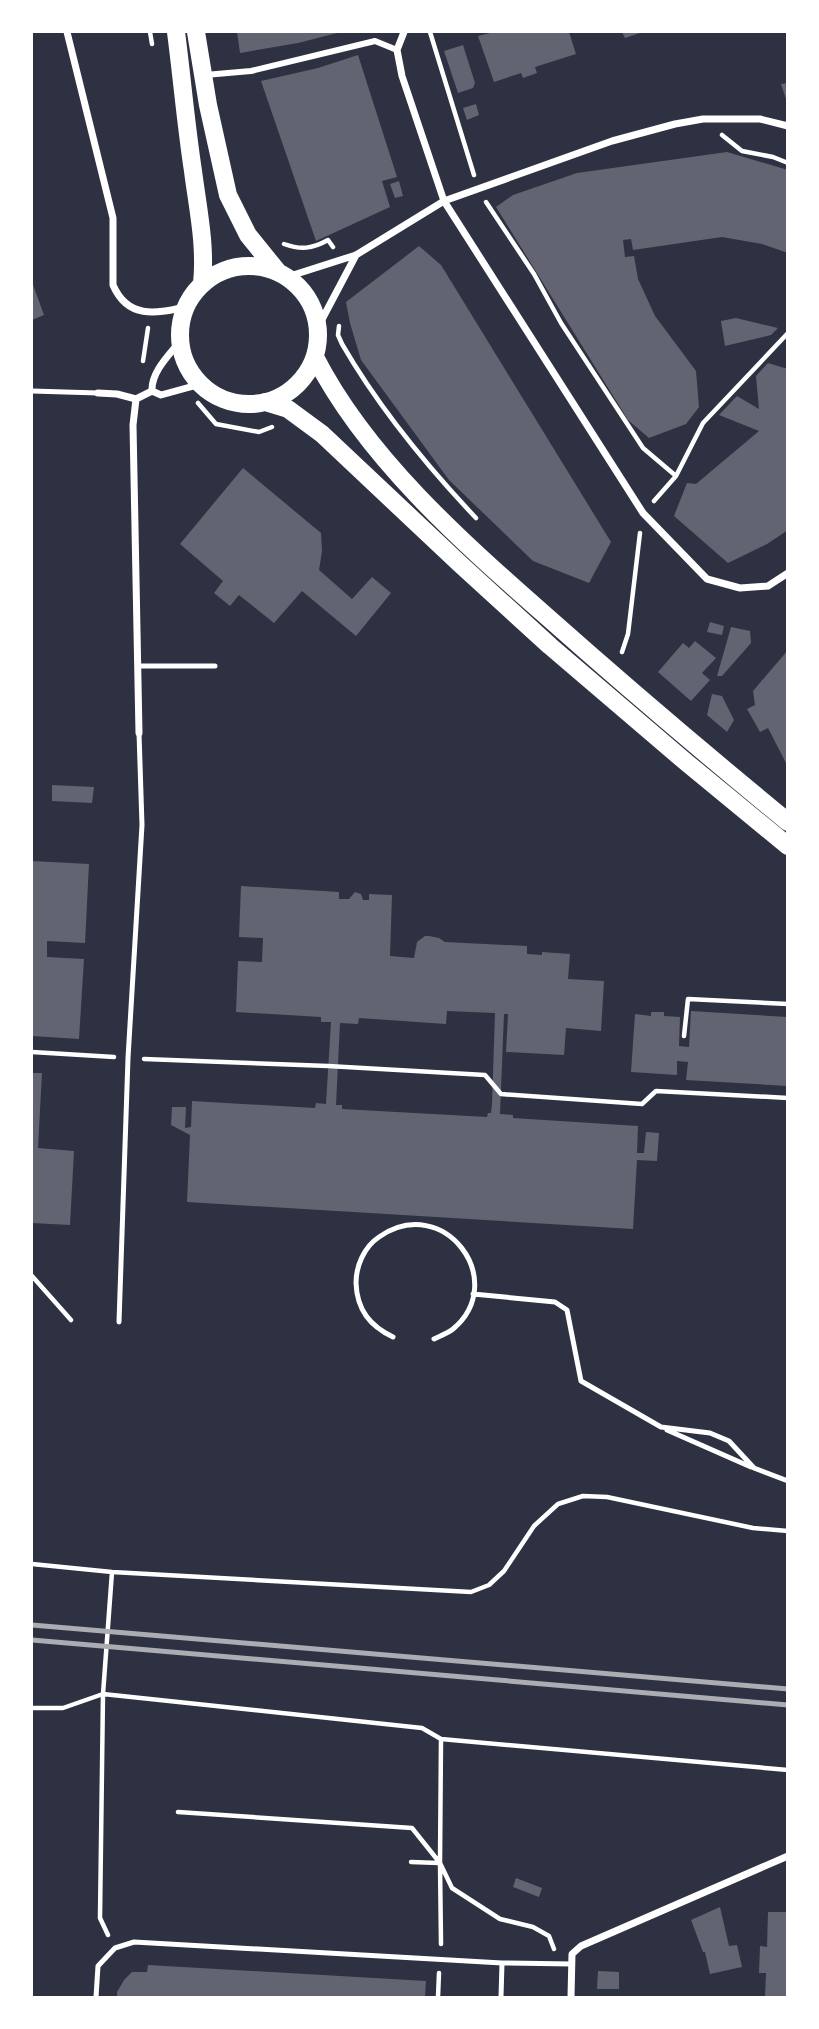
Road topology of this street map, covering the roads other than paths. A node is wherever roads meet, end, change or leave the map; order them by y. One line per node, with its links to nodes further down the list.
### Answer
1 (67, 32): 14 (street)
2 (168, 32): 7 (street)
3 (176, 32): 7 (main road)
4 (196, 32): 8 (main road)
5 (404, 32): 6 (street)
6 (397, 50): 8 (street); 10 (street)
7 (180, 61): 13 (main road)
8 (203, 75): 12 (main road)
9 (788, 126): 10 (street)
10 (444, 201): 11 (street); 24 (street)
11 (356, 255): 12 (street); 15 (street)
12 (283, 275): 13 (main road); 15 (main road)
13 (202, 284): 14 (main road)
14 (186, 307): 16 (main road)
15 (318, 327): 17 (main road)
16 (181, 340): 18 (main road); 20 (street)
17 (315, 357): 23 (main road); 28 (main road)
18 (201, 384): 20 (street); 23 (main road)
19 (32, 391): 21 (lane)
20 (152, 391): 22 (street)
21 (98, 393): 22 (street)
22 (136, 399): 25 (street)
23 (265, 402): 29 (main road)
24 (788, 573)
25 (138, 666): 26 (lane); 27 (street)
26 (215, 666)
27 (139, 733): 31 (lane)
28 (788, 822)
29 (788, 846)
30 (473, 1294): 32 (lane); 33 (lane); 34 (lane)
31 (119, 1322)
32 (393, 1337)
33 (434, 1339)
34 (661, 1427): 35 (lane); 35 (lane)
35 (754, 1468): 36 (lane)
36 (788, 1481)
37 (788, 1856): 39 (street)
38 (502, 1963): 39 (lane); 40 (lane); 41 (lane)
39 (572, 1964): 42 (street)
40 (96, 1997)
41 (501, 1997)
42 (571, 1997)

